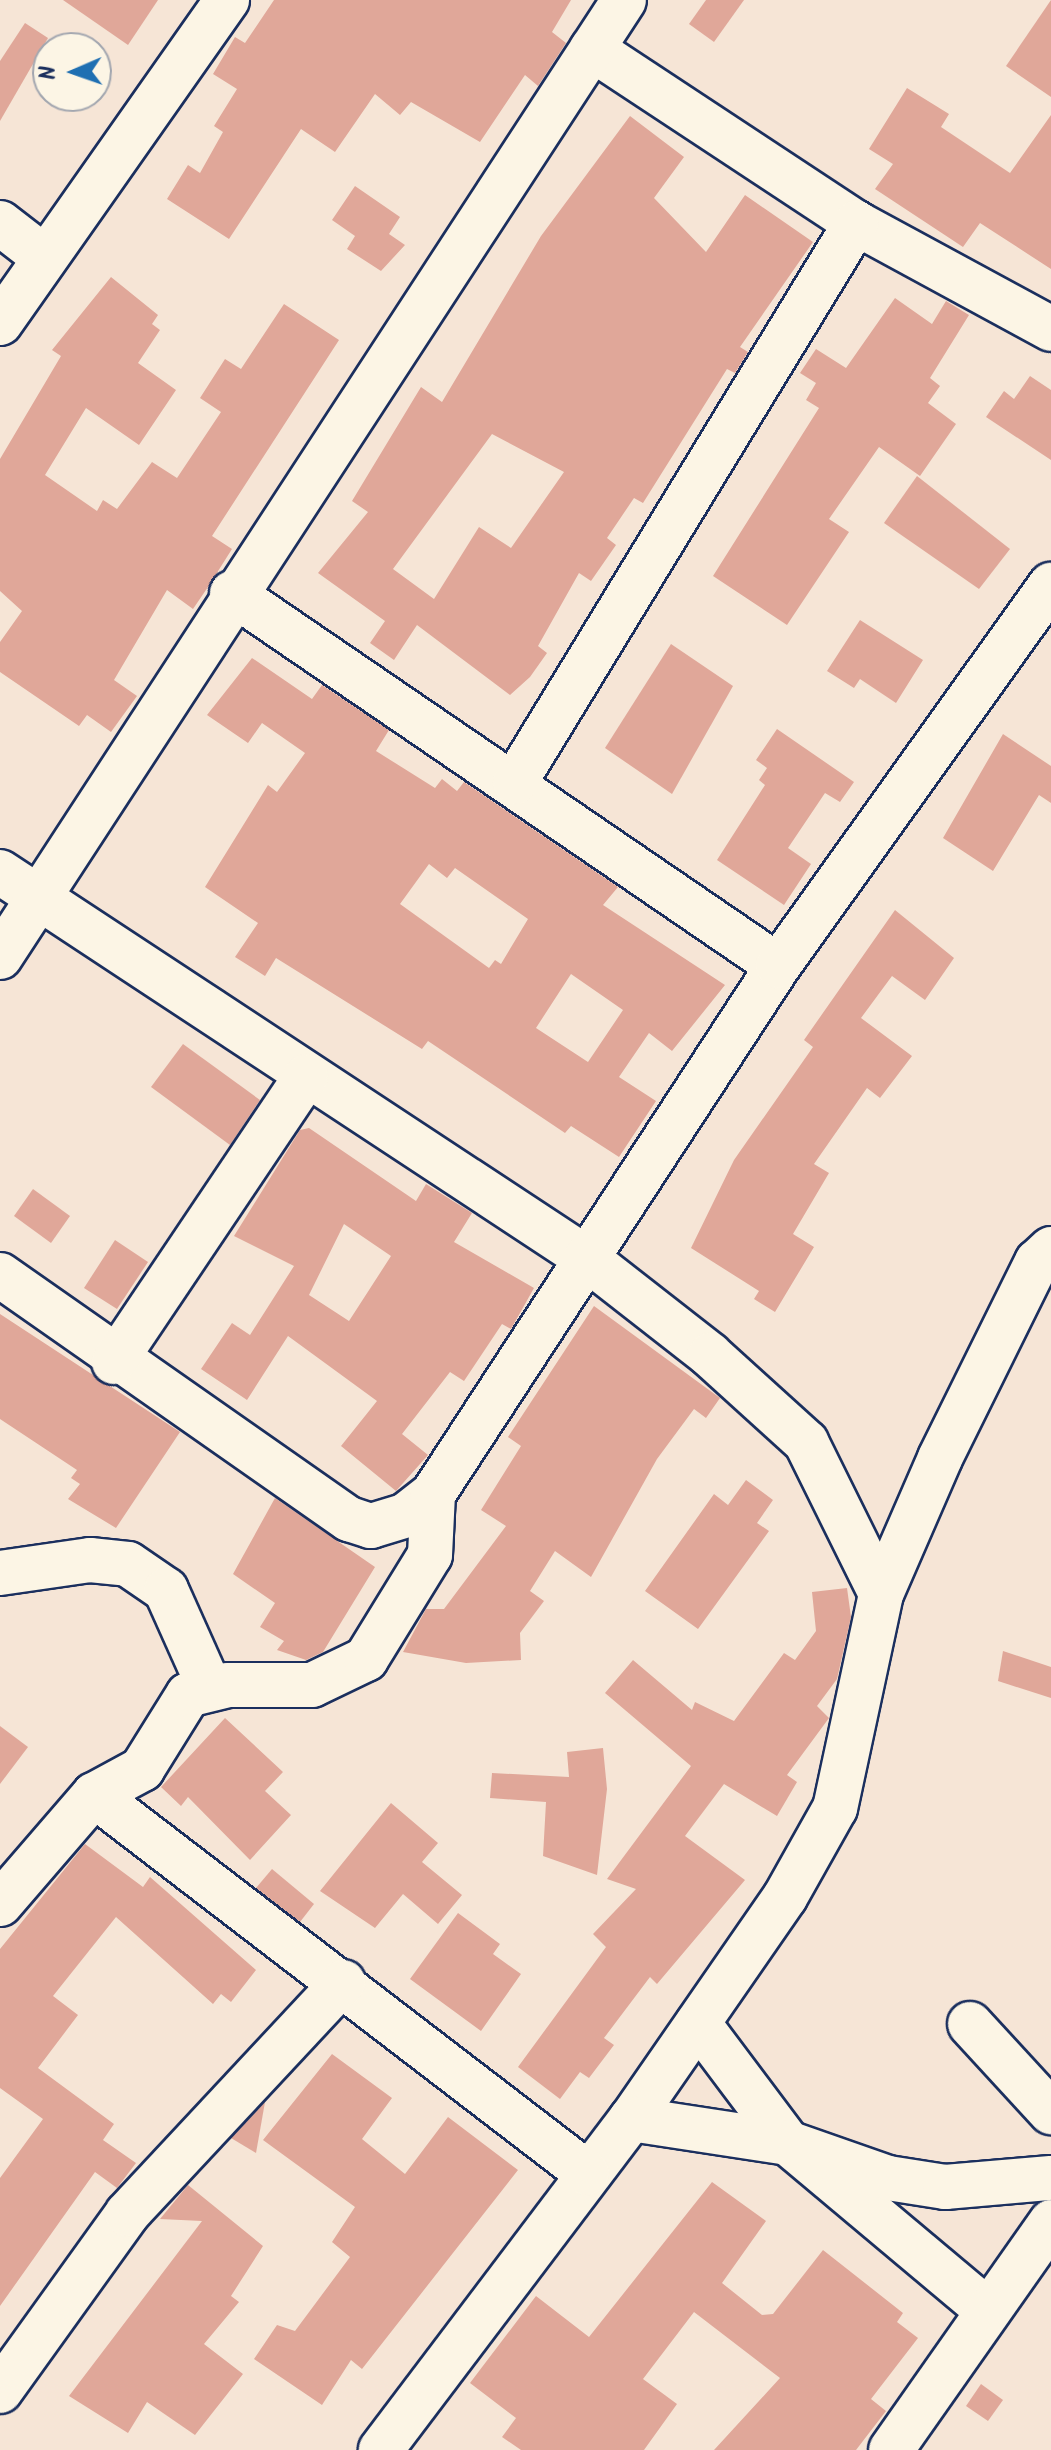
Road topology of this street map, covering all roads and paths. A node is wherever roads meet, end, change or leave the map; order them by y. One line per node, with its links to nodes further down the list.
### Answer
1 (227, 0): 6 (street)
2 (624, 0): 3 (street)
3 (592, 49): 5 (street); 10 (street)
4 (0, 223): 6 (street)
5 (856, 223): 8 (street); 11 (street)
6 (44, 257): 7 (street)
7 (0, 323)
8 (1051, 329)
9 (1051, 585): 15 (street)
10 (232, 593): 11 (street); 13 (street)
11 (515, 782): 15 (street)
12 (0, 872): 13 (street)
13 (39, 902): 14 (street); 16 (street)
14 (0, 957)
15 (778, 966): 18 (street)
16 (306, 1076): 18 (street); 20 (street)
17 (1051, 1249): 23 (street)
18 (586, 1258): 21 (street); 23 (street)
19 (0, 1275): 20 (street)
20 (114, 1362): 21 (street)
21 (433, 1494): 24 (street)
22 (0, 1573): 24 (street)
23 (881, 1594): 28 (street)
24 (209, 1686): 25 (street)
25 (94, 1795): 26 (street); 27 (street)
26 (0, 1904)
27 (343, 1982): 33 (street); 37 (street)
28 (698, 2023): 31 (street); 32 (street)
29 (970, 2024): 30 (street)
30 (1051, 2112)
31 (631, 2119): 32 (street); 33 (street)
32 (788, 2143): 34 (street); 36 (street)
33 (587, 2173): 38 (street)
34 (1051, 2178)
35 (1051, 2222): 36 (street)
36 (988, 2311): 39 (street)
37 (0, 2391)
38 (381, 2450)
39 (891, 2450)

